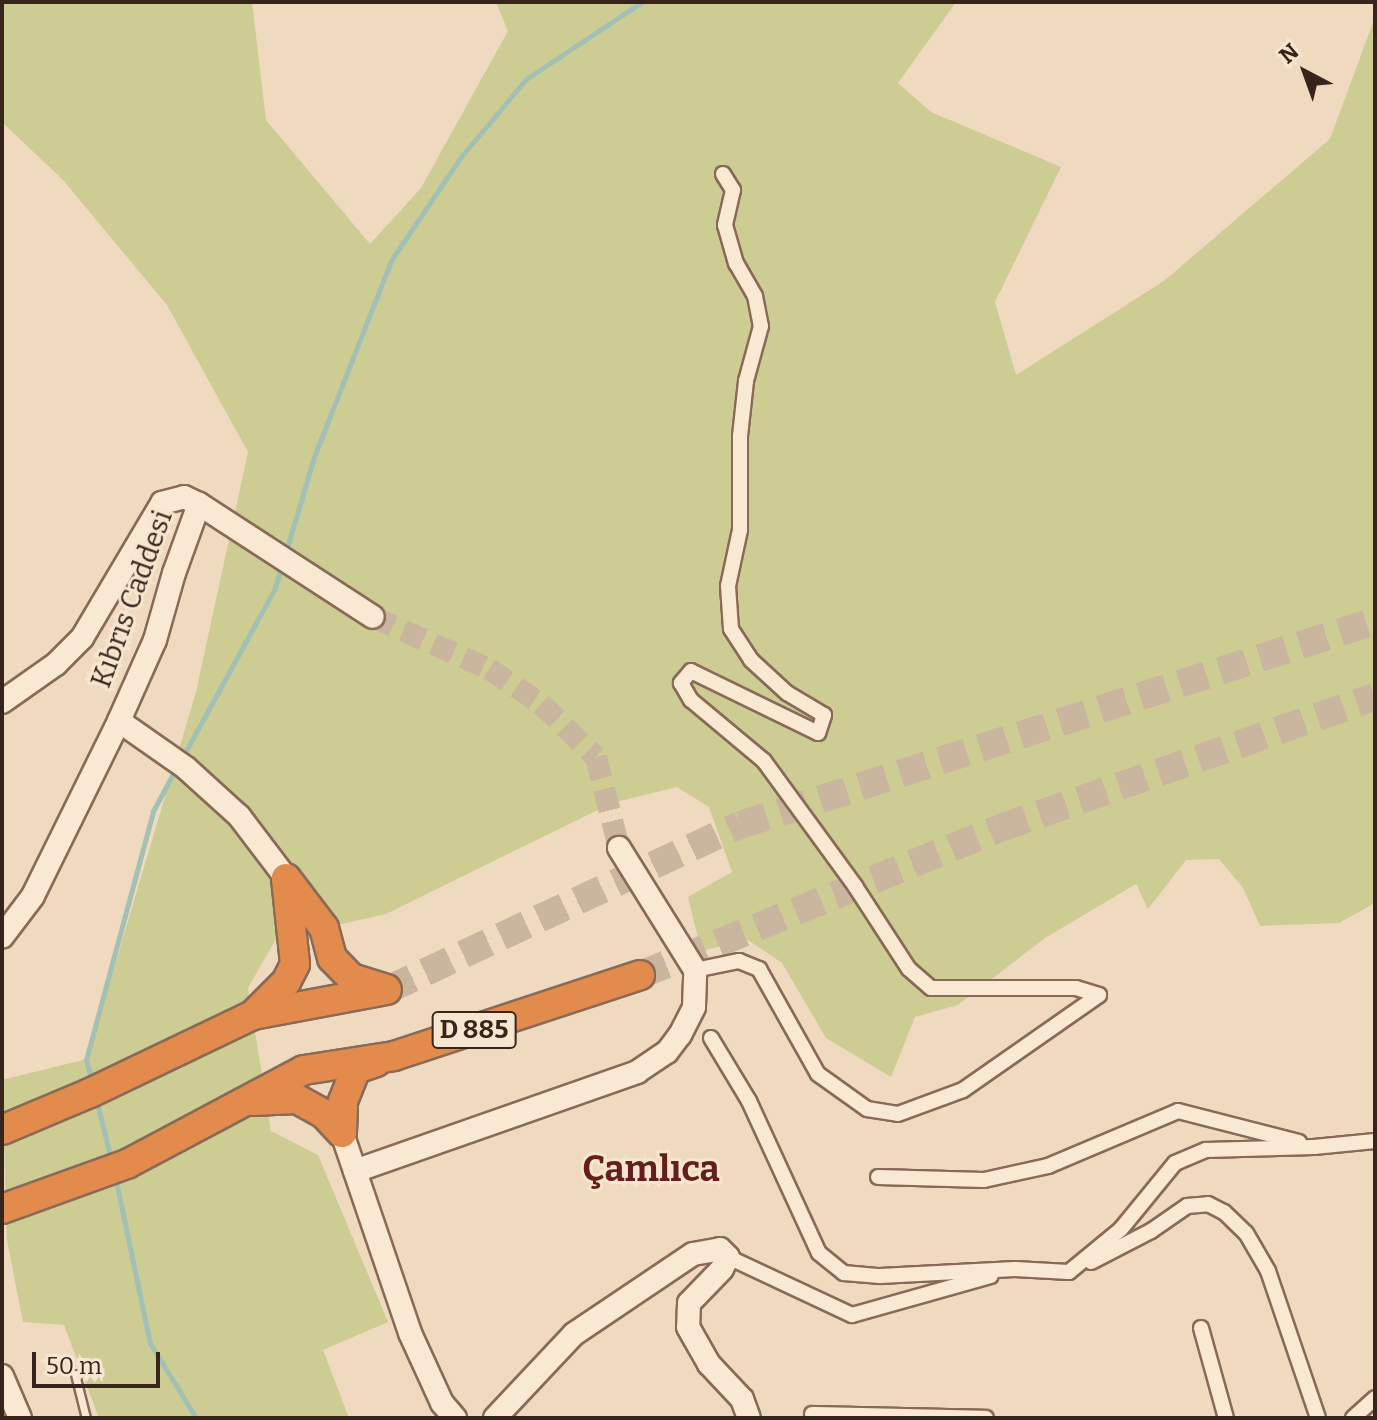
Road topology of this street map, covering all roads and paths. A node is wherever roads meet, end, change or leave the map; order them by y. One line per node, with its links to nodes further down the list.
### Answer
1 (723, 174): 9 (street)
2 (206, 507): 3 (street); 4 (street, Kıbrıs Caddesi); 5 (street, Kıbrıs Caddesi)
3 (373, 617)
4 (2, 702)
5 (119, 721): 7 (street); 8 (street, Kıbrıs Caddesi)
6 (619, 848): 9 (street)
7 (286, 878): 11 (highway); 11 (highway)
8 (2, 937)
9 (695, 970): 19 (street)
10 (640, 975): 13 (highway, D 885)
11 (253, 1015): 15 (highway)
12 (711, 1038): 23 (street)
13 (394, 1056): 14 (highway, D 885); 16 (highway)
14 (244, 1101): 16 (highway); 21 (highway, D 885)
15 (2, 1130)
16 (342, 1133): 19 (street)
17 (1375, 1141): 18 (street)
18 (1314, 1147): 20 (street); 24 (street)
19 (355, 1171): 32 (street)
20 (878, 1177)
21 (2, 1209)
22 (728, 1257): 23 (street); 33 (street); 34 (street)
23 (1015, 1269): 24 (street)
24 (1069, 1272): 37 (street)
25 (1201, 1328): 36 (street)
26 (75, 1374): 31 (lane)
27 (3, 1386): 30 (street)
28 (1375, 1398): 38 (street)
29 (812, 1414): 35 (street)
30 (20, 1418)
31 (86, 1418)
32 (455, 1418)
33 (495, 1418)
34 (749, 1418)
35 (986, 1418)
36 (1226, 1418)
37 (1318, 1418)
38 (1353, 1418)

